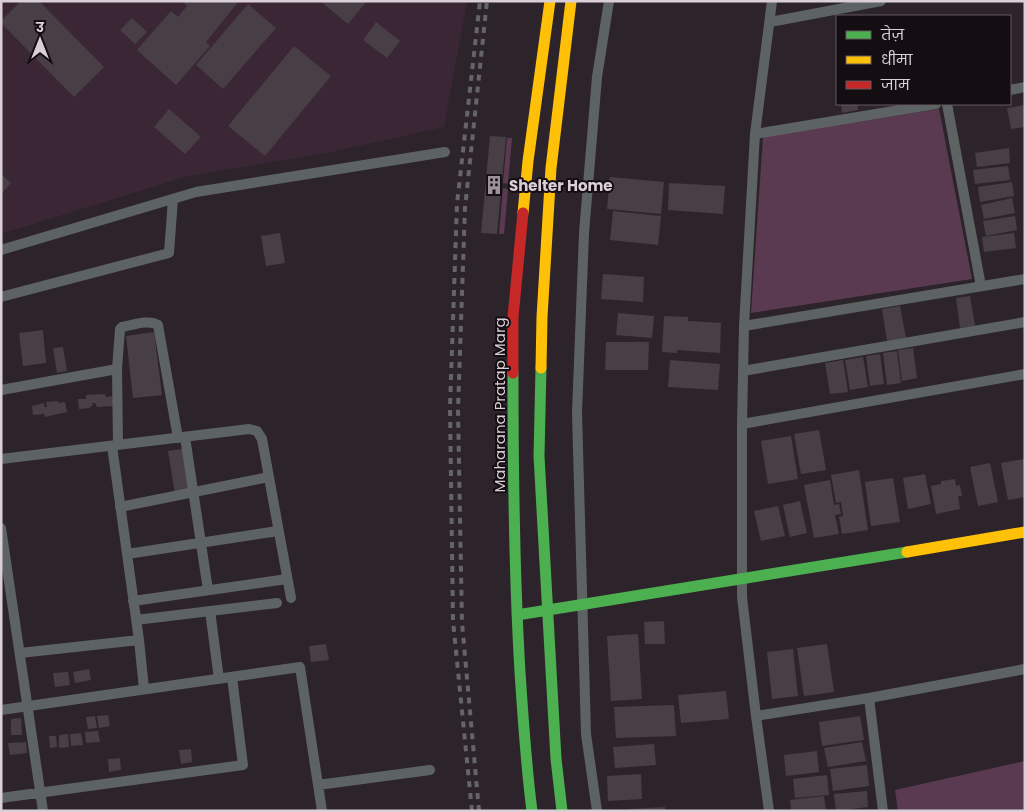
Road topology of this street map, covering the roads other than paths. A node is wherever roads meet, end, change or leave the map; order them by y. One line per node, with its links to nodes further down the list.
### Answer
1 (550, 1): 45 (main road, Maharana Pratap Marg)
2 (571, 1): 44 (main road)
3 (609, 1): 42 (street)
4 (772, 1): 6 (street)
5 (881, 1): 6 (street)
6 (770, 22): 11 (street)
7 (1025, 87): 8 (street)
8 (1011, 90)
9 (930, 105): 11 (street)
10 (947, 105): 16 (street)
11 (755, 134): 19 (street)
12 (445, 152): 13 (street)
13 (172, 199): 14 (street); 17 (street)
14 (1, 250)
15 (1025, 279): 16 (street)
16 (981, 286): 19 (street)
17 (1, 297)
18 (1025, 322): 21 (street)
19 (744, 326): 21 (street)
20 (117, 369): 23 (street); 25 (street); 26 (street)
21 (743, 371): 24 (street)
22 (1025, 374): 24 (street)
23 (1, 390)
24 (742, 424): 37 (street)
25 (181, 438): 26 (street); 28 (street); 29 (street)
26 (115, 446): 27 (street); 30 (street)
27 (1, 459)
28 (269, 478): 29 (street); 32 (street)
29 (193, 492): 30 (street); 34 (street)
30 (120, 507): 35 (street)
31 (1, 528): 48 (street)
32 (278, 531): 34 (street); 36 (street)
33 (1025, 532): 37 (main road)
34 (201, 543): 35 (street); 38 (street)
35 (127, 554): 40 (street)
36 (287, 579): 38 (street); 39 (street)
37 (742, 580): 42 (main road); 56 (street)
38 (208, 590): 40 (street)
39 (291, 598)
40 (133, 600): 46 (street)
41 (277, 603): 43 (street)
42 (583, 605): 44 (main road); 65 (street)
43 (210, 611): 46 (street); 51 (street)
44 (547, 612): 45 (main road); 64 (main road)
45 (517, 615): 63 (main road, Maharana Pratap Marg)
46 (136, 620): 47 (street)
47 (139, 640): 48 (street); 52 (street)
48 (20, 653): 54 (street)
49 (1025, 669): 53 (street)
50 (232, 677): 51 (street); 58 (street); 59 (street)
51 (219, 679): 52 (street)
52 (144, 689): 54 (street)
53 (869, 698): 56 (street); 67 (street)
54 (27, 706): 55 (street); 59 (street)
55 (1, 710)
56 (756, 716): 66 (street)
57 (430, 770): 58 (street)
58 (318, 785): 62 (street)
59 (40, 792): 60 (street); 61 (street)
60 (1, 798)
61 (43, 811)
62 (322, 811)
63 (532, 811)
64 (562, 811)
65 (597, 811)
66 (769, 811)
67 (883, 811)

